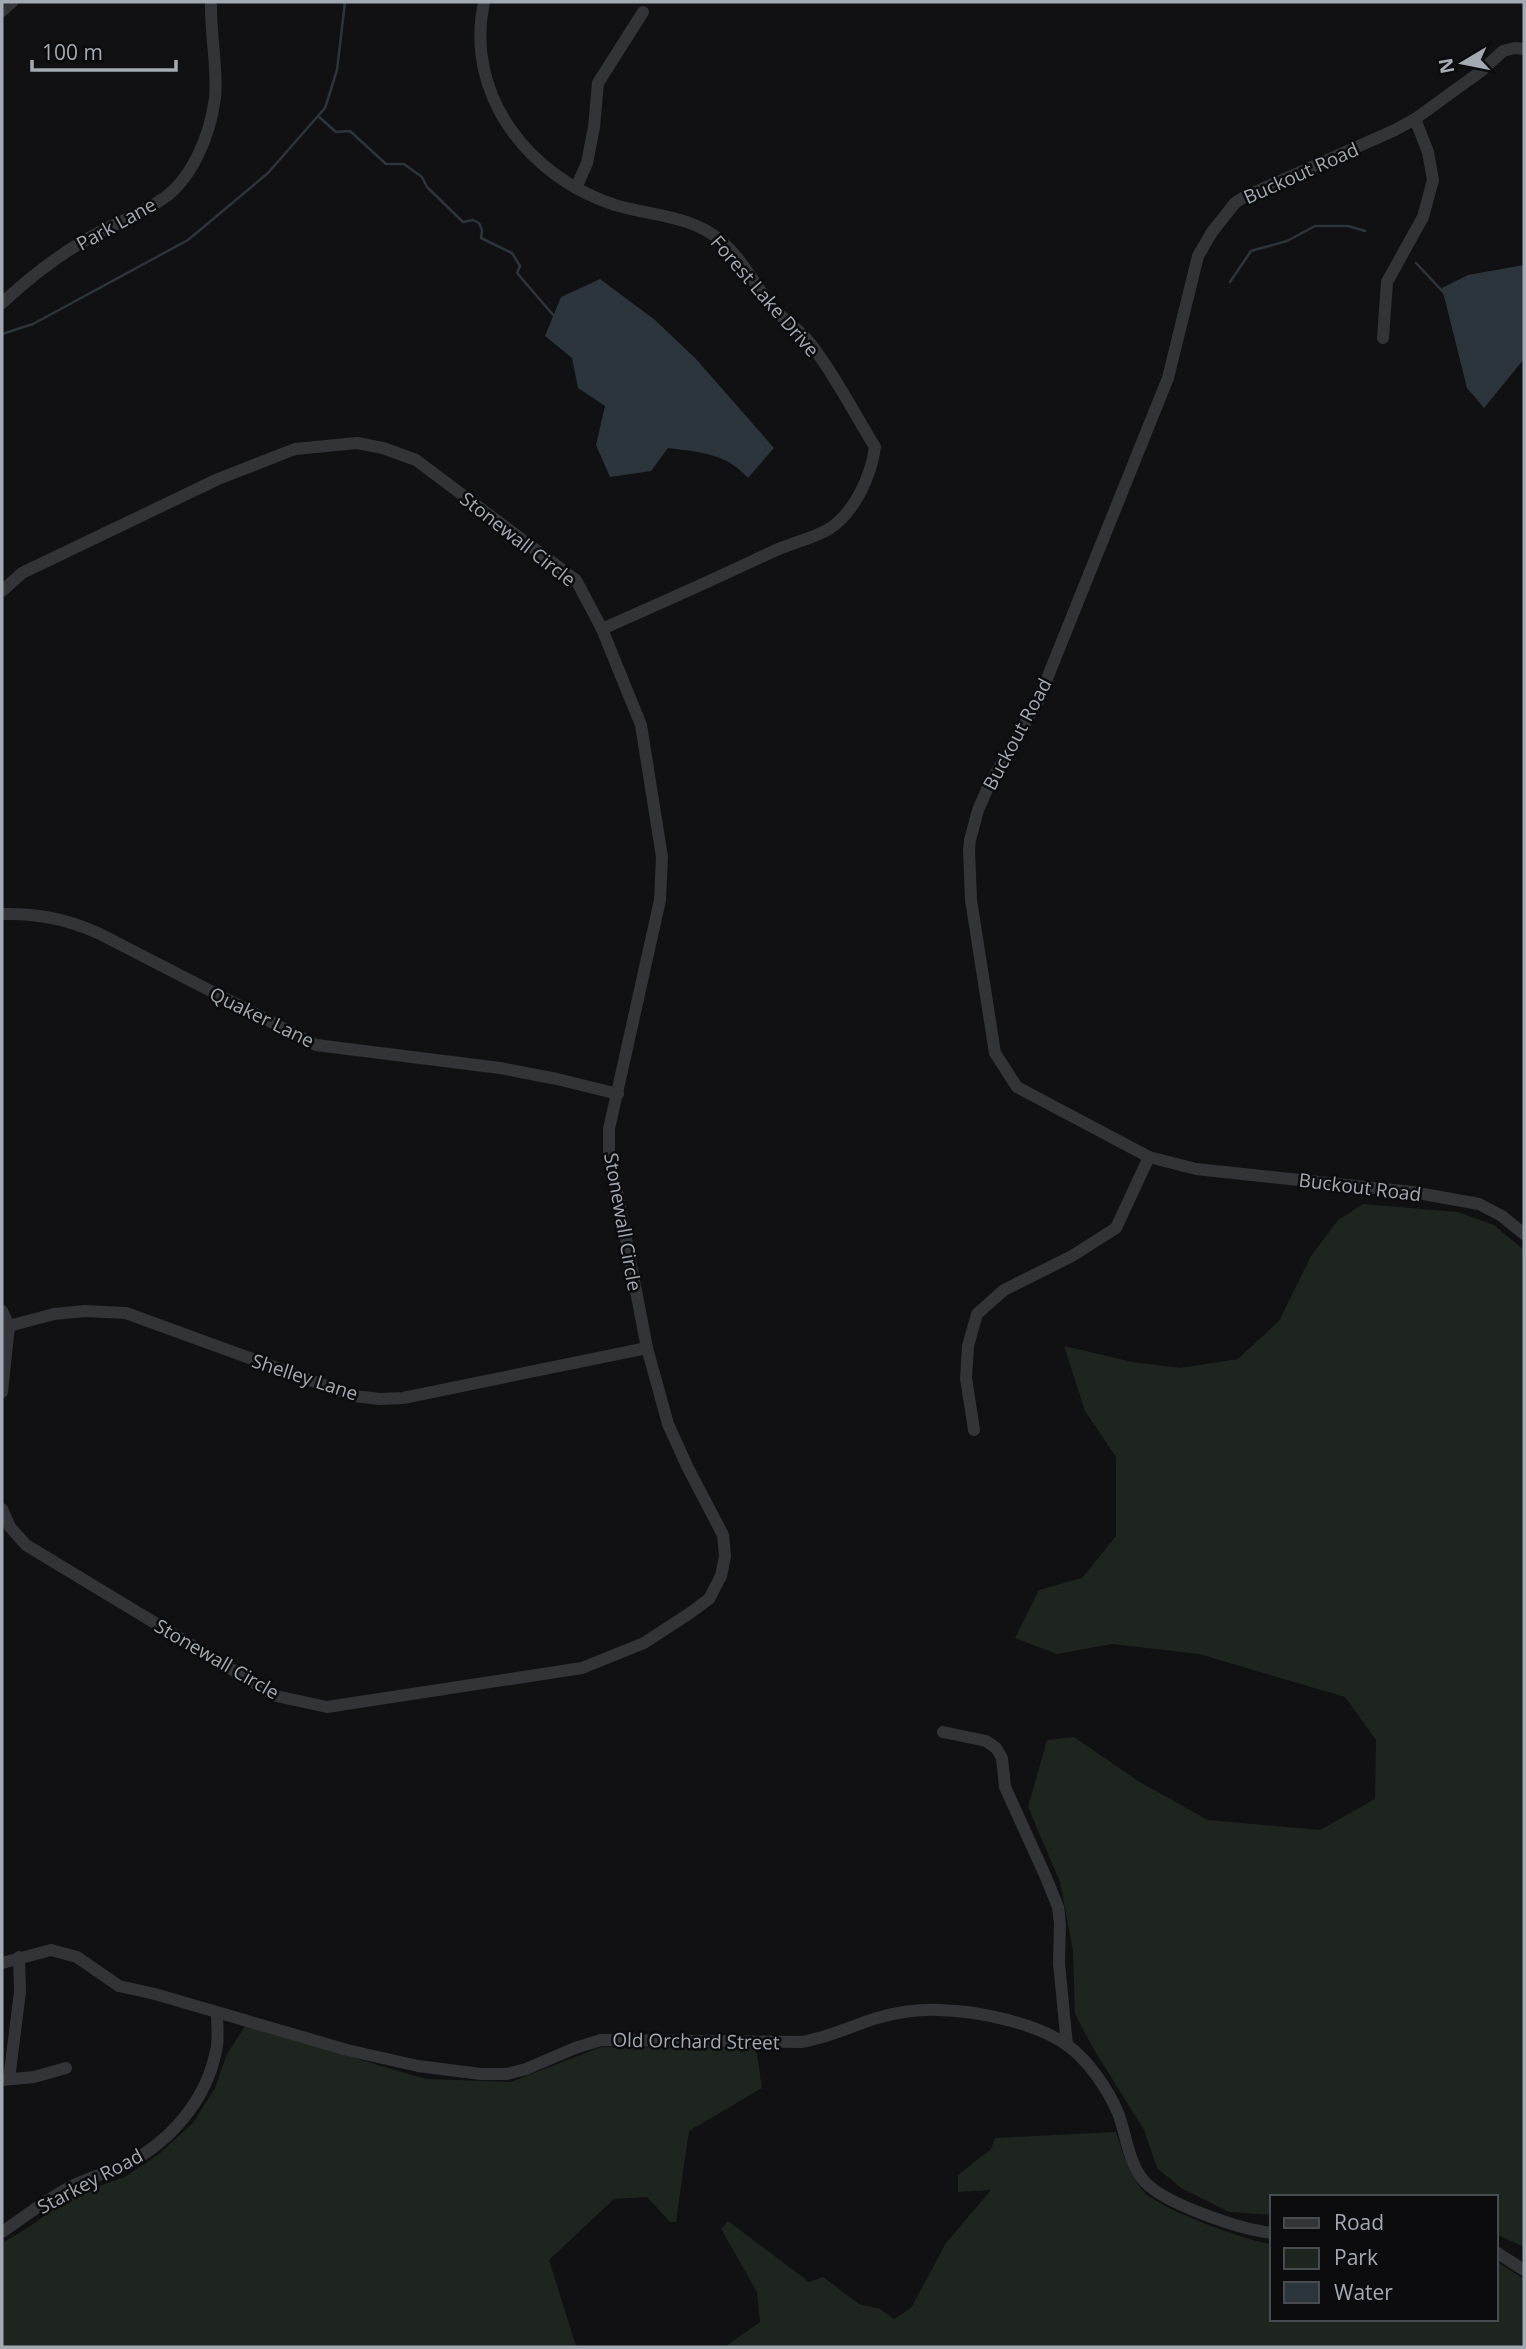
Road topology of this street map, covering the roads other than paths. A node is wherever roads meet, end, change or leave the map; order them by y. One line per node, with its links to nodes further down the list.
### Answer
1 (12, 2): 4 (street)
2 (211, 2): 9 (street, Park Lane)
3 (484, 2): 8 (street, Forest Lake Drive)
4 (2, 11)
5 (643, 12): 8 (street)
6 (1524, 49): 7 (street, Buckout Road)
7 (1415, 119): 10 (street); 15 (street, Buckout Road)
8 (576, 188): 12 (street, Forest Lake Drive)
9 (2, 303)
10 (1383, 338)
11 (2, 592): 12 (street, Stonewall Circle)
12 (602, 629): 14 (street, Stonewall Circle)
13 (2, 915): 14 (street, Quaker Lane)
14 (618, 1094): 19 (street, Stonewall Circle)
15 (1149, 1157): 16 (street, Buckout Road); 21 (street)
16 (1524, 1234)
17 (2, 1311): 18 (street)
18 (9, 1326): 19 (street, Shelley Lane); 20 (street)
19 (647, 1348): 22 (street, Stonewall Circle)
20 (2, 1392)
21 (974, 1430)
22 (2, 1509)
23 (943, 1732): 27 (street)
24 (19, 1957): 25 (street, Old Orchard Street); 26 (street, Old Orchard Street); 29 (street)
25 (2, 1963)
26 (217, 2013): 27 (street, Old Orchard Street); 30 (street, Starkey Road)
27 (1067, 2045): 31 (street, Old Orchard Street)
28 (66, 2068): 29 (street)
29 (6, 2079)
30 (2, 2232)
31 (1270, 2233)
32 (1498, 2253): 33 (street)
33 (1524, 2270)

